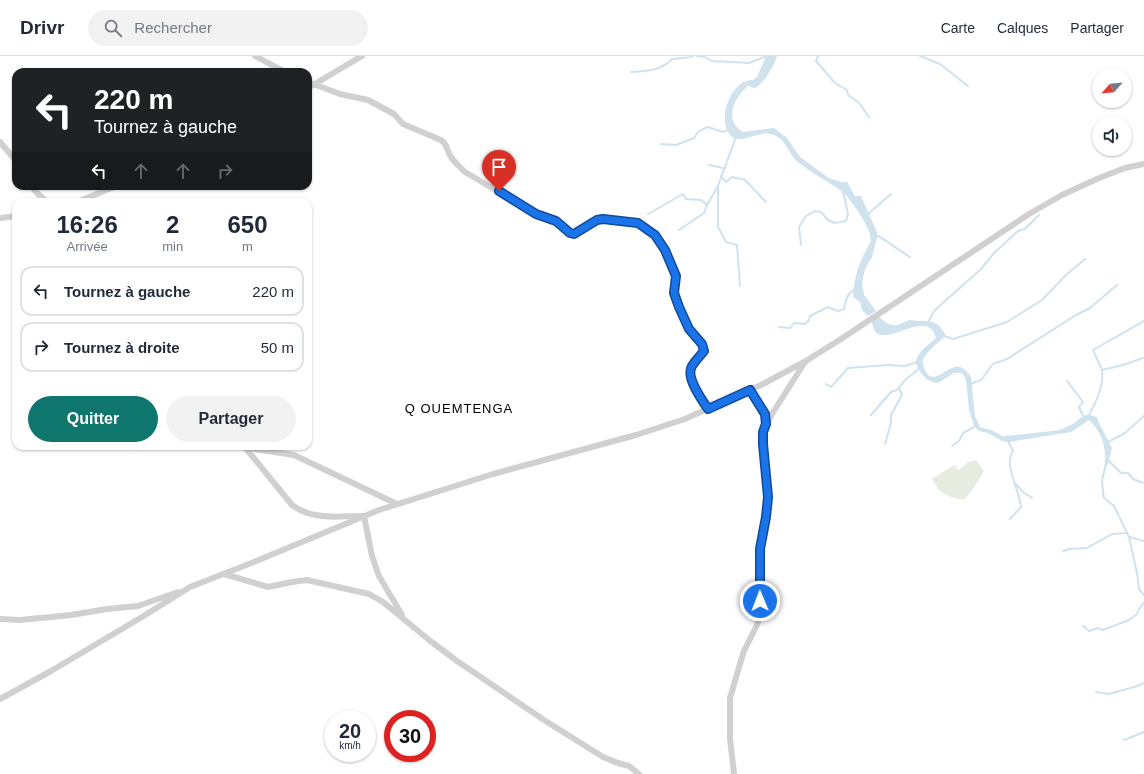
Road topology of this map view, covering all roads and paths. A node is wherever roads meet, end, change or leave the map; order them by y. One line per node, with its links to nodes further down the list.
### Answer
1 (255, 56): 3 (street)
2 (362, 56): 5 (street)
3 (278, 68)
4 (312, 84): 5 (street)
5 (315, 85): 6 (street); 18 (street)
6 (312, 86)
7 (0, 142): 8 (street)
8 (12, 156)
9 (1144, 164): 16 (street)
10 (34, 190): 12 (street)
11 (106, 190): 13 (street)
12 (43, 198)
13 (87, 198)
14 (12, 216): 15 (street)
15 (0, 218)
16 (806, 361): 17 (street); 19 (street)
17 (750, 390): 18 (street); 19 (street)
18 (708, 409): 22 (street)
19 (766, 424): 30 (street)
20 (247, 450): 23 (street)
21 (261, 450): 22 (street)
22 (397, 504): 23 (street)
23 (364, 516): 24 (street); 27 (street)
24 (224, 574): 25 (street); 27 (street)
25 (190, 587): 26 (street); 28 (street)
26 (0, 619)
27 (405, 620): 29 (street)
28 (0, 699)
29 (638, 774)
30 (734, 774)

